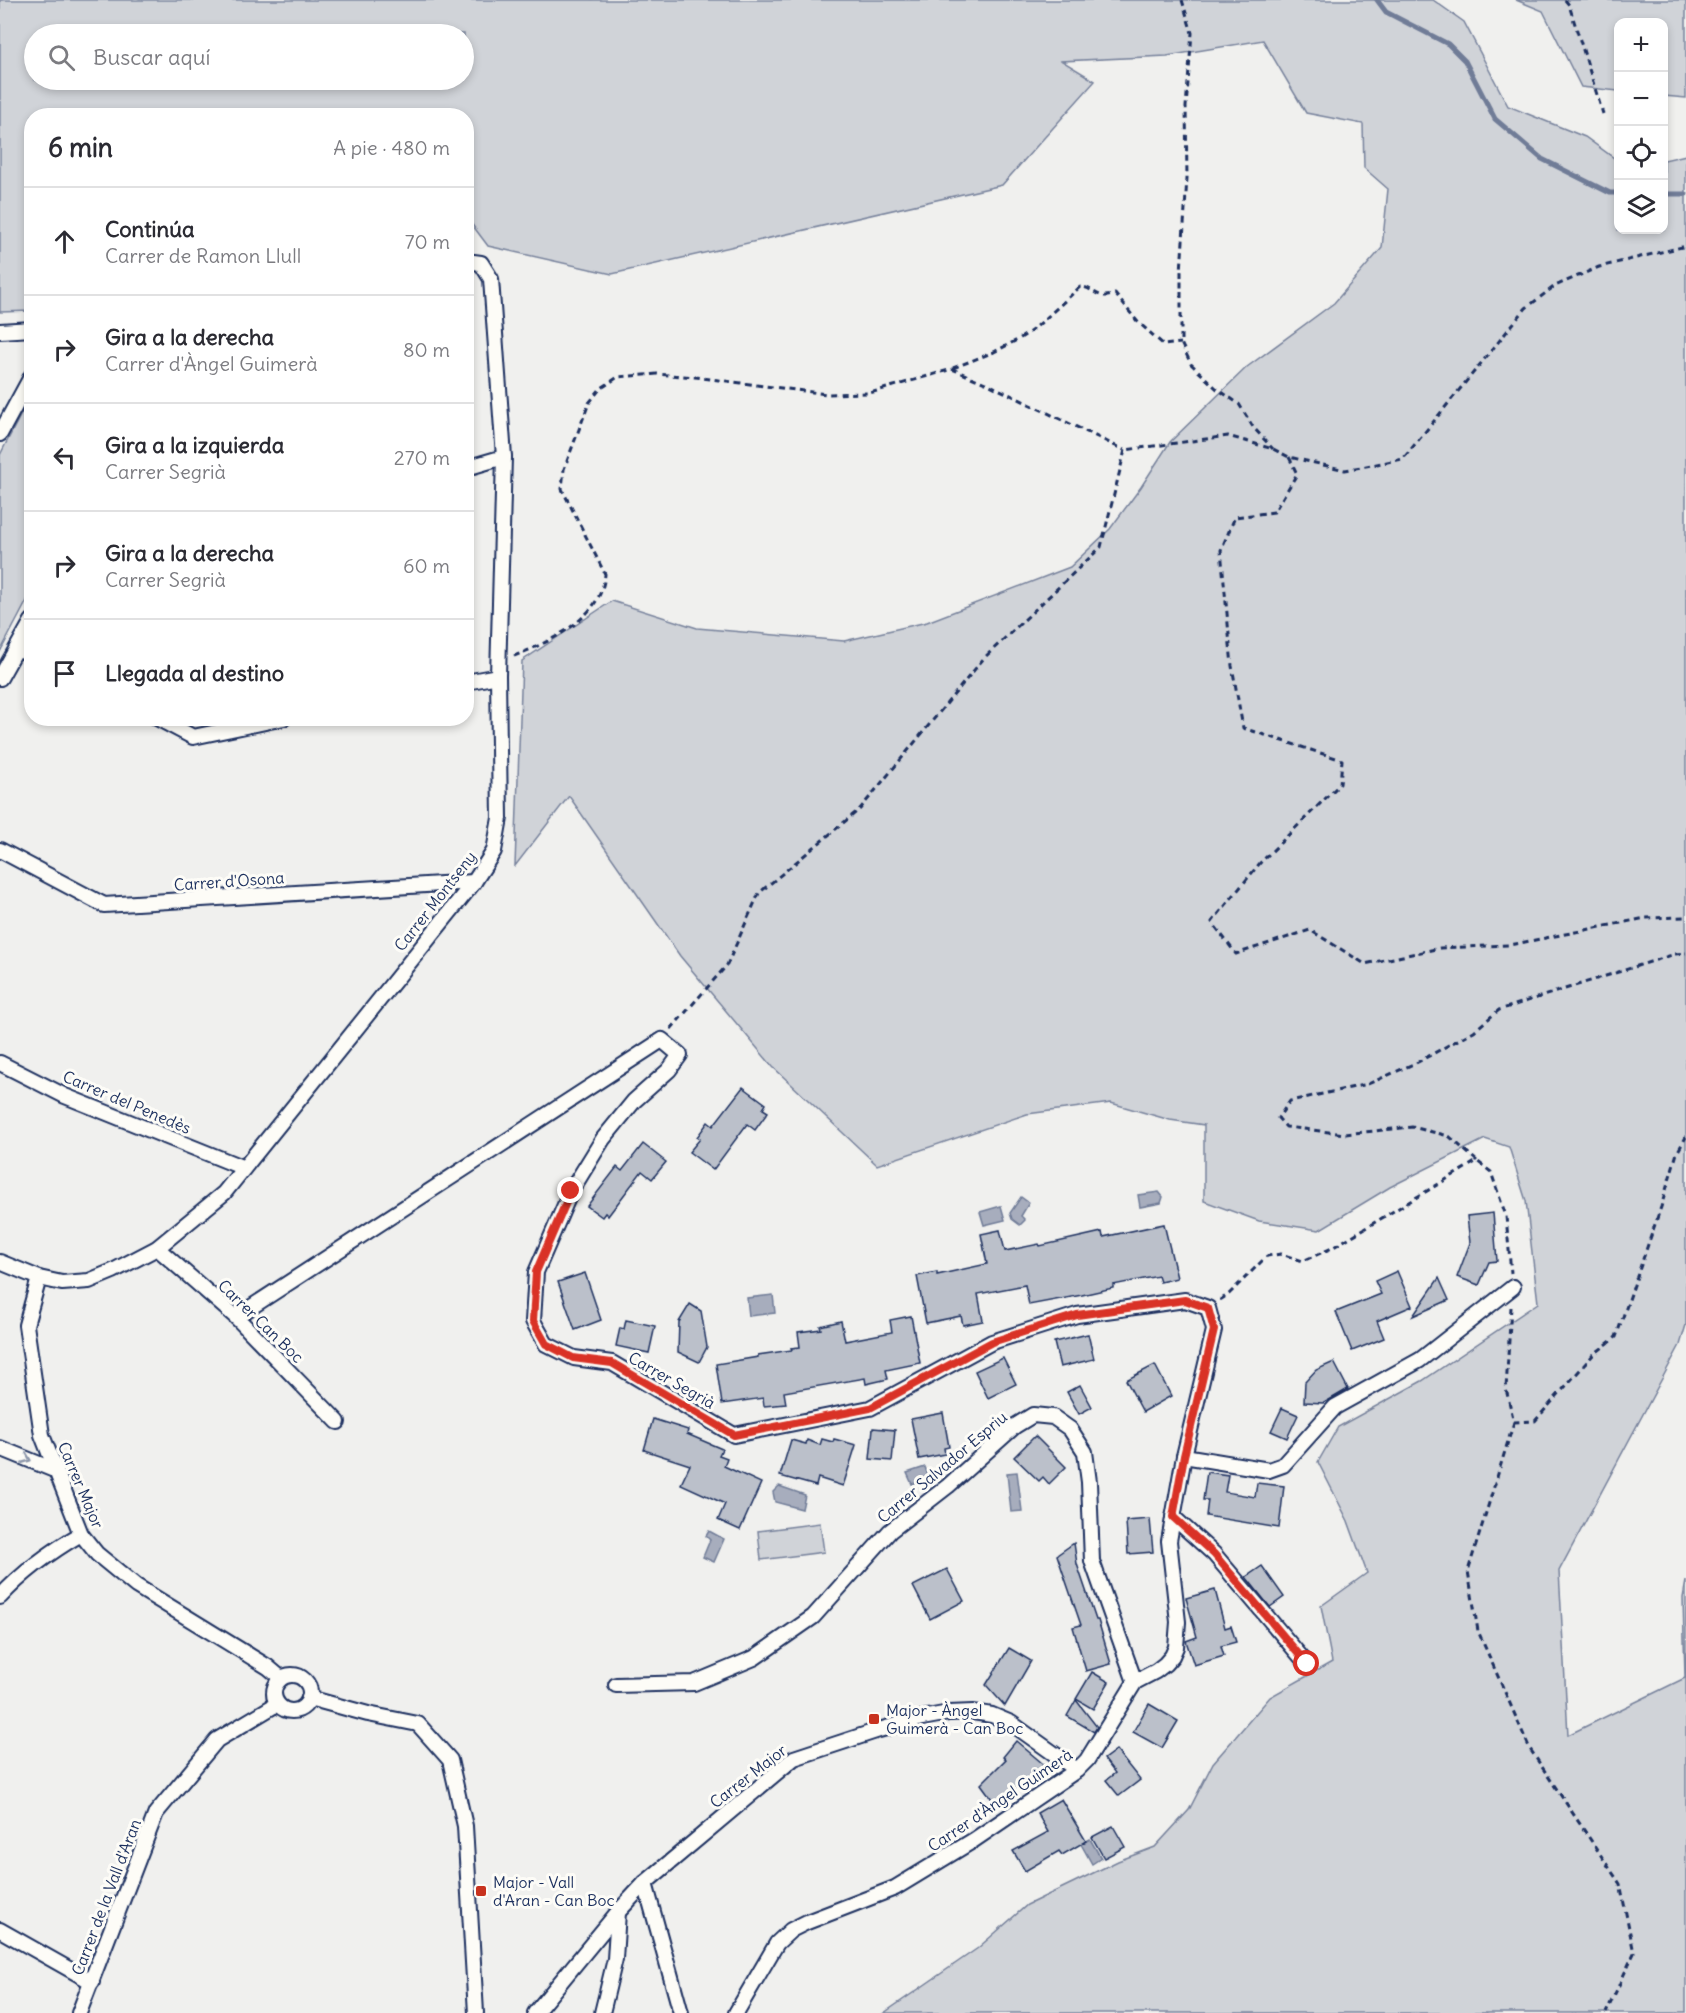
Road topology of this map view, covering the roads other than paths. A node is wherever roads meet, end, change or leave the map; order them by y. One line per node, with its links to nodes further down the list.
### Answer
1 (474, 262): 6 (street, Carrer Montseny)
2 (24, 330): 3 (street)
3 (0, 331)
4 (24, 390): 5 (street)
5 (0, 434)
6 (504, 457): 7 (street); 11 (street, Carrer Montseny)
7 (474, 466)
8 (24, 635): 9 (street)
9 (17, 648): 10 (street); 12 (street)
10 (24, 651)
11 (498, 669): 13 (street); 17 (street, Carrer Montseny)
12 (0, 678)
13 (474, 679)
14 (172, 726): 15 (street)
15 (246, 726)
16 (0, 850): 17 (street, Carrer d'Osona)
17 (474, 882): 19 (street, Carrer Montseny)
18 (0, 1063): 19 (street, Carrer del Penedès)
19 (244, 1168): 20 (street, Carrer Montseny)
20 (157, 1248): 22 (street, Carrer Montseny); 24 (street, Carrer Can Boc)
21 (0, 1262): 22 (street, Carrer Montseny)
22 (39, 1278): 29 (street, Carrer Major)
23 (1513, 1287): 28 (street)
24 (236, 1317): 25 (street, Carrer Segrià); 26 (street, Carrer Can Boc)
25 (1214, 1330): 28 (street, Carrer d'Àngel Guimerà)
26 (338, 1422)
27 (0, 1448): 29 (street, one-way to 29)
28 (1184, 1456): 30 (street, Carrer d'Àngel Guimerà)
29 (54, 1470): 31 (street, Carrer Major)
30 (1173, 1517): 33 (street); 35 (street, Carrer d'Àngel Guimerà)
31 (81, 1533): 32 (street); 34 (street, Carrer Major)
32 (0, 1597)
33 (1307, 1664)
34 (281, 1678): 37 (street); 38 (street)
35 (1135, 1682): 36 (street, Carrer Salvador Espriu); 39 (street, Carrer d'Àngel Guimerà)
36 (616, 1685)
37 (309, 1698): 38 (street); 45 (street)
38 (277, 1704): 43 (street, Carrer de la Vall d'Aran)
39 (1077, 1770): 40 (street, Carrer Major); 49 (street, Carrer d'Àngel Guimerà)
40 (645, 1882): 41 (street, Carrer Major); 48 (street)
41 (618, 1912): 46 (street, Carrer Major); 47 (street)
42 (0, 1930): 43 (street)
43 (92, 1982): 44 (street, Carrer de la Vall d'Aran)
44 (78, 2013)
45 (476, 2013)
46 (535, 2013)
47 (602, 2013)
48 (681, 2013)
49 (736, 2013)

